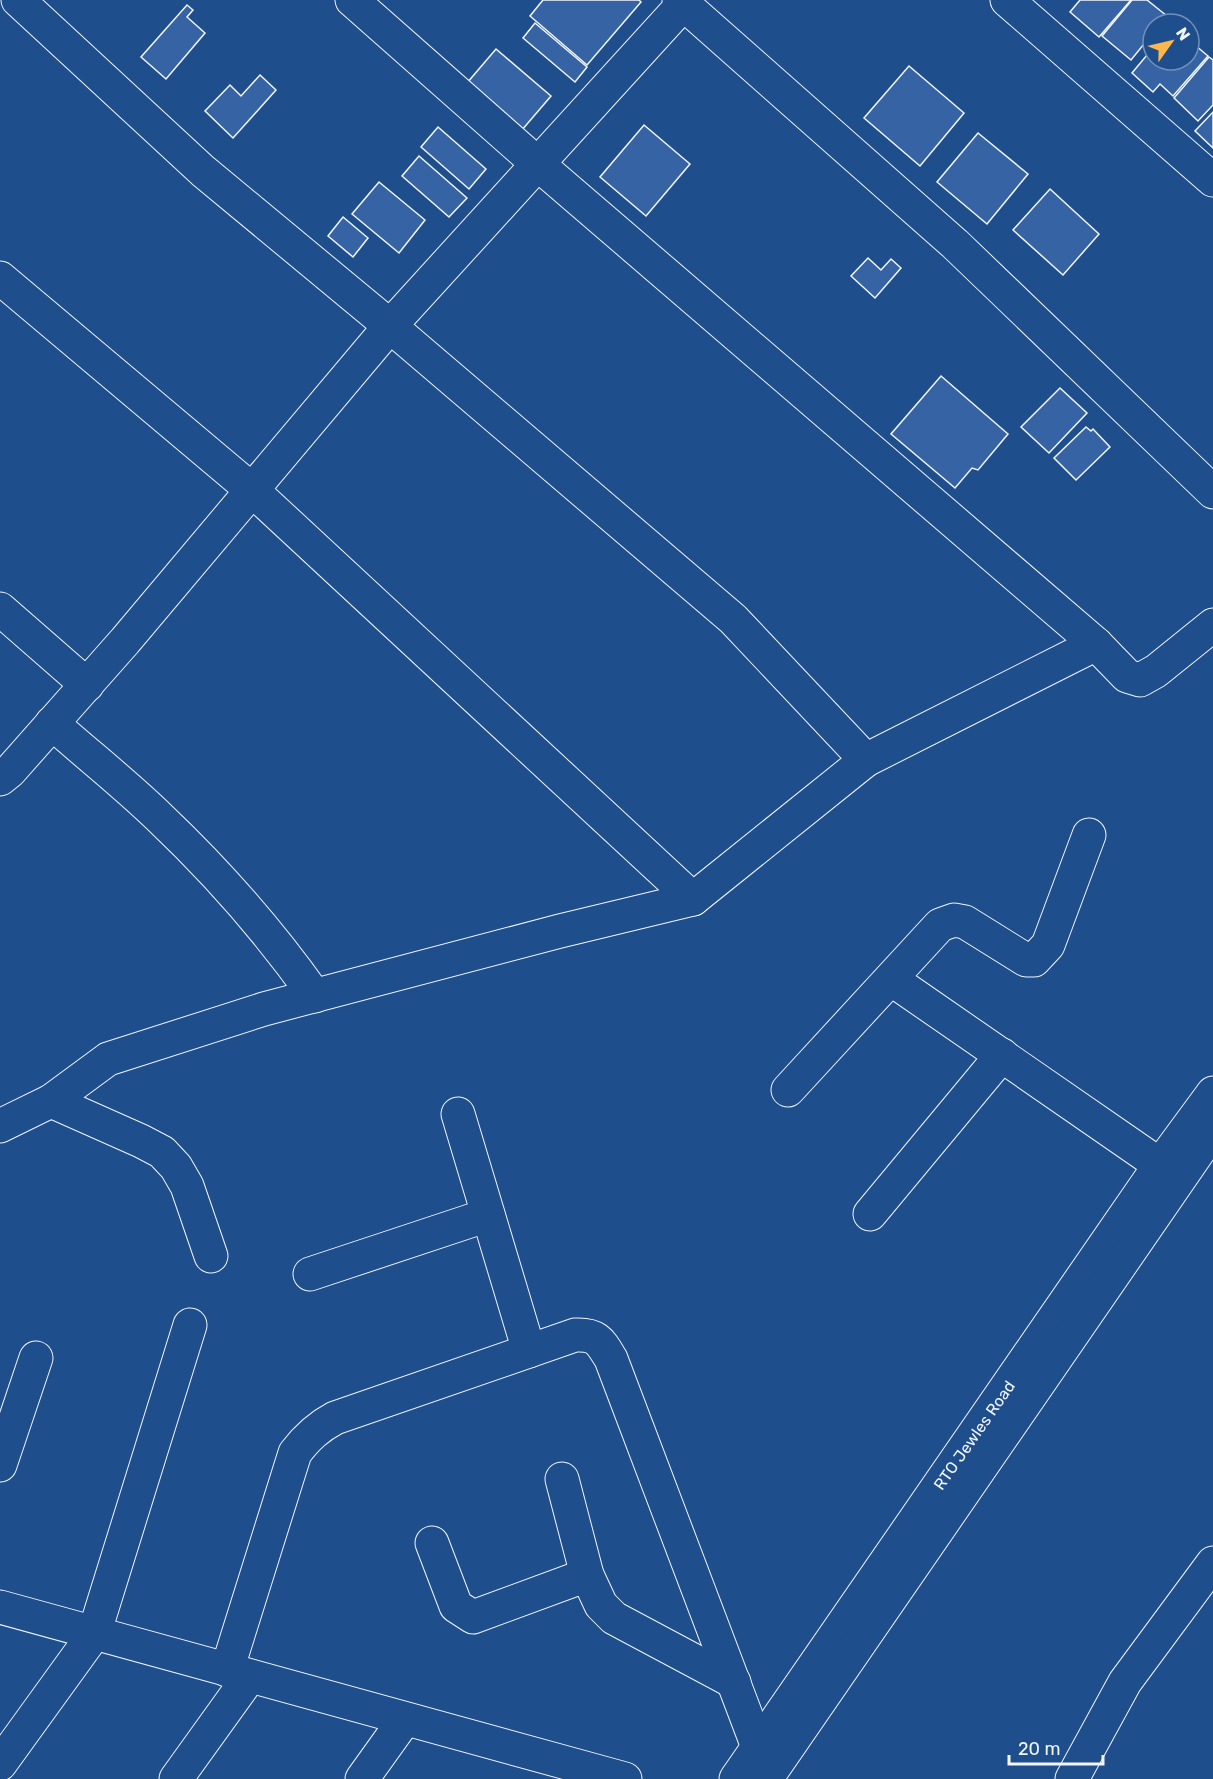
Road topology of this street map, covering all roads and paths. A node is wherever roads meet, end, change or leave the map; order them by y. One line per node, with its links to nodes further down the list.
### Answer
1 (18, 0): 8 (main road)
2 (352, 0): 5 (main road)
3 (1007, 0): 6 (main road)
4 (683, 1): 5 (main road); 10 (main road)
5 (539, 165): 8 (main road); 13 (main road)
6 (1213, 180)
7 (0, 278): 9 (main road)
8 (390, 326): 9 (main road); 16 (main road)
9 (252, 490): 14 (main road); 19 (main road)
10 (1213, 492)
11 (0, 609): 14 (main road)
12 (1213, 625): 13 (main road)
13 (1096, 644): 16 (main road)
14 (87, 685): 15 (main road)
15 (52, 723): 17 (main road); 21 (main road)
16 (866, 760): 19 (main road)
17 (0, 779)
18 (1089, 834): 20 (main road)
19 (693, 899): 21 (main road)
20 (891, 979): 22 (main road); 23 (main road)
21 (315, 996): 25 (main road)
22 (1002, 1055): 29 (main road); 30 (main road)
23 (788, 1090)
24 (1213, 1093): 29 (main road, RTO Jewles Road)
25 (51, 1101): 27 (main road); 32 (main road)
26 (458, 1114): 31 (main road)
27 (0, 1126)
28 (1213, 1129): 54 (main road, RTO Jewles Road)
29 (1160, 1165): 47 (main road, RTO Jewles Road)
30 (870, 1214)
31 (488, 1215): 33 (main road); 35 (main road)
32 (211, 1256)
33 (310, 1274)
34 (190, 1325): 43 (main road)
35 (529, 1351): 44 (main road); 45 (main road)
36 (36, 1358): 37 (main road)
37 (0, 1465)
38 (562, 1479): 41 (main road)
39 (432, 1543): 41 (main road)
40 (1213, 1563): 55 (main road)
41 (587, 1575): 45 (main road)
42 (0, 1607): 43 (main road)
43 (94, 1634): 44 (main road); 48 (main road)
44 (239, 1673): 46 (main road); 50 (main road)
45 (734, 1682): 47 (main road)
46 (405, 1719): 49 (main road); 51 (main road)
47 (758, 1748): 53 (main road, RTO Jewles Road)
48 (0, 1764)
49 (552, 1770): 52 (main road)
50 (176, 1779)
51 (362, 1779)
52 (625, 1779)
53 (736, 1779)
54 (766, 1779)
55 (1072, 1779)

